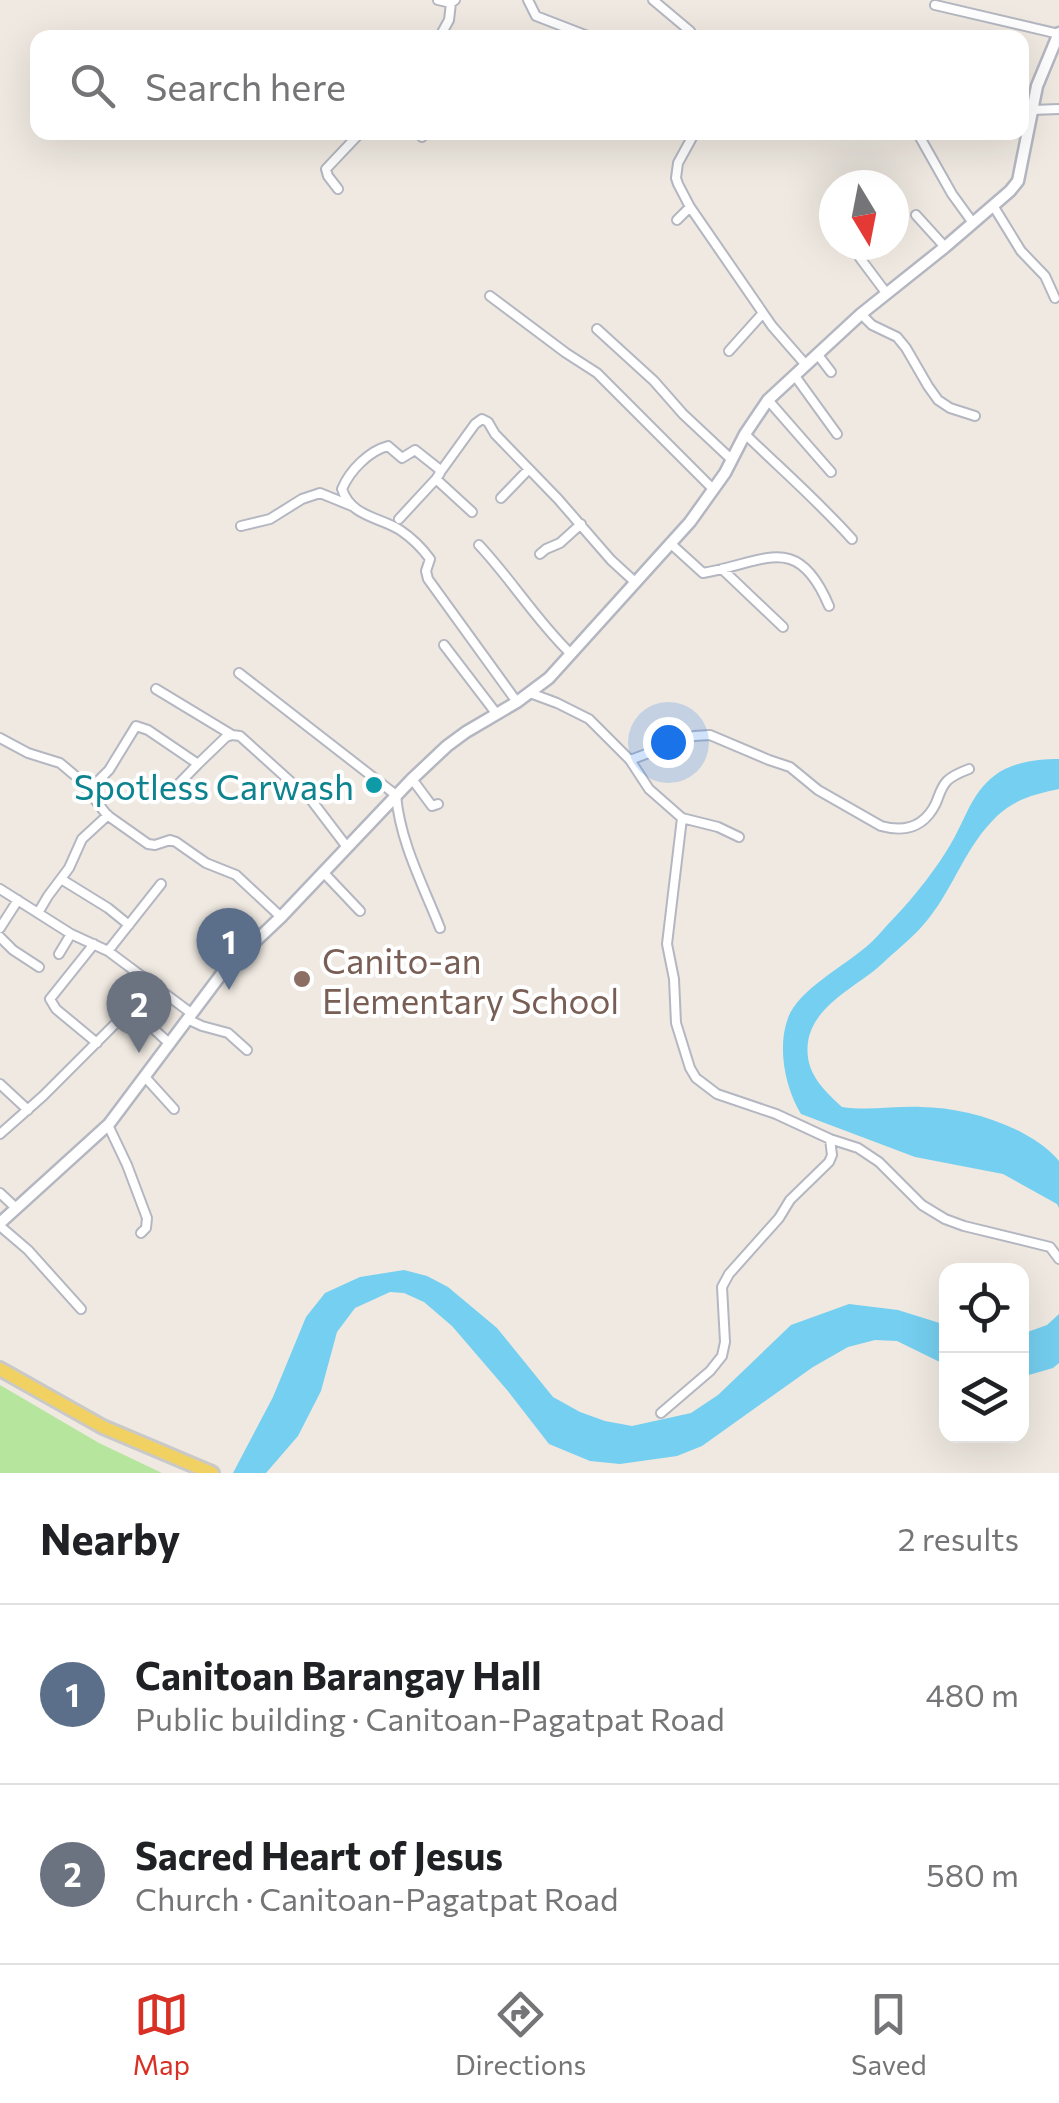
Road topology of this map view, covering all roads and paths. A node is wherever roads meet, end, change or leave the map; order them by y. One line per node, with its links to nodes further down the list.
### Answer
1 (438, 0): 4 (street)
2 (528, 0): 7 (street)
3 (653, 0): 8 (street)
4 (453, 1): 6 (street)
5 (934, 5): 9 (street)
6 (443, 30)
7 (572, 30)
8 (690, 30)
9 (1059, 33): 11 (street)
10 (1059, 109): 11 (street)
11 (1030, 110): 12 (street)
12 (1029, 116)
13 (353, 140): 17 (street)
14 (691, 140): 19 (street)
15 (922, 140): 22 (street)
16 (1025, 140): 18 (street)
17 (338, 189)
18 (994, 206): 22 (street); 27 (street)
19 (690, 207): 21 (street); 28 (street)
20 (916, 214): 23 (street)
21 (678, 220)
22 (973, 223): 23 (street)
23 (945, 247): 25 (street)
24 (862, 260): 25 (street)
25 (887, 294): 29 (street)
26 (490, 296): 44 (street)
27 (1055, 298)
28 (763, 313): 31 (street); 33 (street)
29 (861, 314): 32 (street); 37 (street)
30 (598, 328): 40 (street)
31 (730, 350)
32 (818, 355): 33 (street); 34 (street)
33 (806, 365): 35 (street)
34 (831, 372)
35 (796, 376): 36 (street); 39 (street)
36 (768, 400): 38 (street); 42 (street)
37 (974, 416)
38 (745, 434): 40 (street); 51 (street)
39 (837, 434)
40 (731, 458): 44 (street)
41 (529, 468): 43 (street); 45 (street); 49 (street)
42 (831, 472)
43 (438, 475): 46 (street); 47 (street); 48 (street)
44 (712, 488): 52 (street)
45 (501, 498)
46 (356, 507): 50 (street); 64 (street)
47 (472, 512)
48 (399, 520)
49 (580, 524): 54 (street); 56 (street)
50 (241, 526)
51 (852, 539)
52 (670, 544): 55 (street); 56 (street)
53 (479, 545): 60 (street)
54 (540, 554)
55 (722, 569): 57 (street); 58 (street)
56 (635, 582): 60 (street)
57 (829, 606)
58 (783, 627)
59 (444, 645): 65 (street)
60 (570, 653): 63 (street)
61 (239, 673): 74 (street)
62 (156, 689): 66 (street)
63 (530, 693): 64 (street); 68 (street)
64 (517, 702): 65 (street)
65 (496, 714): 71 (street)
66 (232, 735): 69 (street); 79 (street)
67 (0, 738): 72 (street)
68 (630, 760): 70 (street); 77 (street)
69 (198, 764): 72 (street); 73 (street)
70 (969, 769)
71 (412, 779): 74 (street); 75 (street)
72 (88, 790): 76 (street)
73 (168, 795)
74 (396, 795): 79 (street); 90 (street)
75 (438, 804)
76 (108, 815): 81 (street); 87 (street)
77 (682, 818): 78 (street); 107 (street)
78 (738, 836)
79 (347, 847): 80 (street)
80 (323, 872): 85 (street); 87 (street)
81 (61, 879): 86 (street); 88 (street)
82 (161, 884): 88 (street)
83 (0, 889): 84 (street)
84 (18, 900): 86 (street); 89 (street)
85 (360, 911)
86 (38, 913): 91 (street)
87 (282, 917): 97 (street)
88 (129, 924): 94 (street)
89 (0, 928)
90 (440, 928)
91 (71, 934): 93 (street); 95 (street)
92 (0, 938): 96 (street)
93 (94, 944): 94 (street); 98 (street)
94 (108, 951): 97 (street)
95 (60, 954)
96 (39, 967)
97 (189, 1016): 99 (street); 100 (street)
98 (96, 1043): 99 (street); 104 (street)
99 (170, 1044): 101 (street)
100 (247, 1050)
101 (145, 1077): 103 (street); 105 (street)
102 (0, 1084): 104 (street)
103 (174, 1109)
104 (28, 1110): 106 (street)
105 (108, 1125): 109 (street); 111 (street)
106 (0, 1134)
107 (830, 1139): 112 (street); 115 (street)
108 (0, 1193): 109 (street)
109 (16, 1208): 110 (street)
110 (0, 1224): 113 (street)
111 (141, 1233)
112 (1059, 1259)
113 (81, 1308)
114 (0, 1369): 116 (main road)
115 (662, 1413)
116 (212, 1473)

